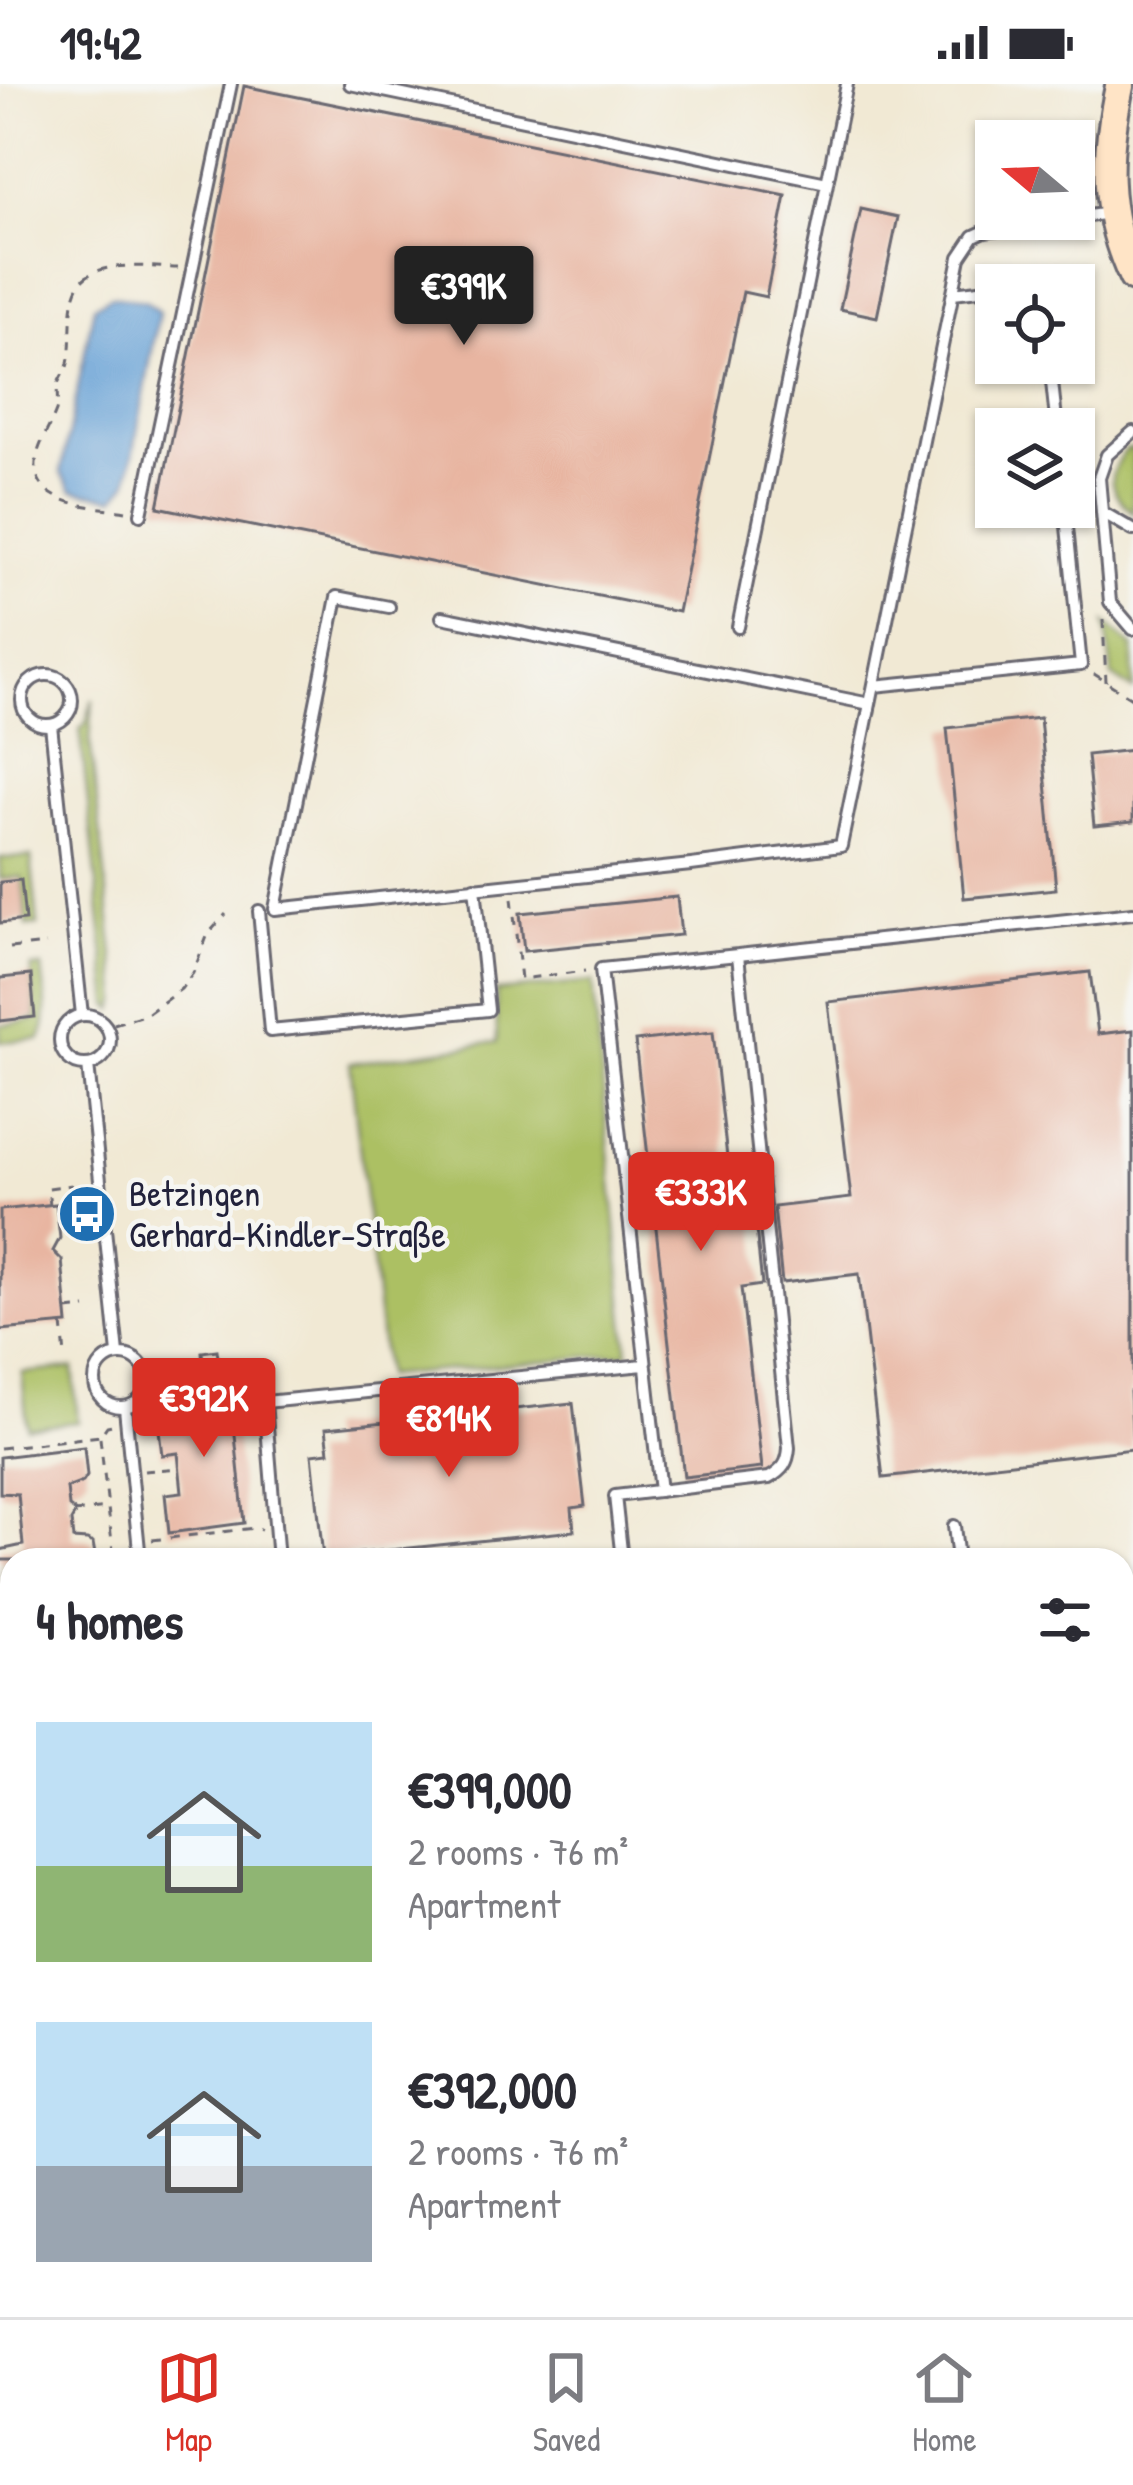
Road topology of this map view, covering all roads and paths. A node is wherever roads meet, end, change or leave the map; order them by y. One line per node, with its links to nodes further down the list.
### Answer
1 (230, 84): 9 (lane)
2 (350, 84): 5 (lane)
3 (847, 84): 5 (lane)
4 (1120, 84): 6 (street)
5 (827, 183): 21 (lane)
6 (1113, 213): 7 (lane); 10 (street)
7 (1095, 215)
8 (975, 235): 12 (lane)
9 (192, 268): 15 (lane); 15 (path)
10 (1133, 277)
11 (975, 290): 12 (lane)
12 (953, 292): 25 (lane)
13 (1133, 432): 14 (lane)
14 (1102, 512): 17 (lane); 18 (lane)
15 (141, 514)
16 (1067, 528): 23 (lane)
17 (1133, 530)
18 (1110, 602): 22 (lane); 24 (path)
19 (389, 607): 30 (lane)
20 (442, 617): 27 (lane)
21 (738, 627)
22 (1133, 629)
23 (1081, 665): 24 (path); 25 (lane)
24 (1106, 682): 26 (path)
25 (874, 686): 27 (lane)
26 (1133, 699)
27 (870, 704): 29 (lane)
28 (51, 725): 28 (lane); 38 (lane)
29 (510, 884): 30 (lane); 37 (path)
30 (475, 887): 31 (lane)
31 (259, 910)
32 (226, 914): 39 (path)
33 (1133, 914): 36 (lane)
34 (46, 944): 35 (path)
35 (10, 948)
36 (738, 955): 37 (lane); 54 (lane)
37 (601, 969): 48 (lane)
38 (82, 1015): 40 (lane); 40 (lane)
39 (114, 1024)
40 (88, 1065): 46 (lane)
41 (72, 1185): 42 (path)
42 (50, 1205)
43 (86, 1308): 44 (path)
44 (67, 1310)
45 (62, 1324): 47 (path)
46 (118, 1354): 49 (lane); 49 (lane)
47 (65, 1356)
48 (644, 1365): 54 (lane); 62 (lane)
49 (125, 1414): 50 (path); 53 (lane)
50 (100, 1436): 51 (path); 55 (path)
51 (0, 1448)
52 (179, 1468): 53 (path)
53 (130, 1472): 59 (lane)
54 (660, 1491): 63 (lane)
55 (108, 1508): 56 (path); 60 (path)
56 (74, 1512)
57 (954, 1526): 64 (lane)
58 (255, 1528): 59 (path)
59 (138, 1542): 61 (lane)
60 (113, 1548)
61 (139, 1548)
62 (277, 1548)
63 (621, 1548)
64 (957, 1548)

